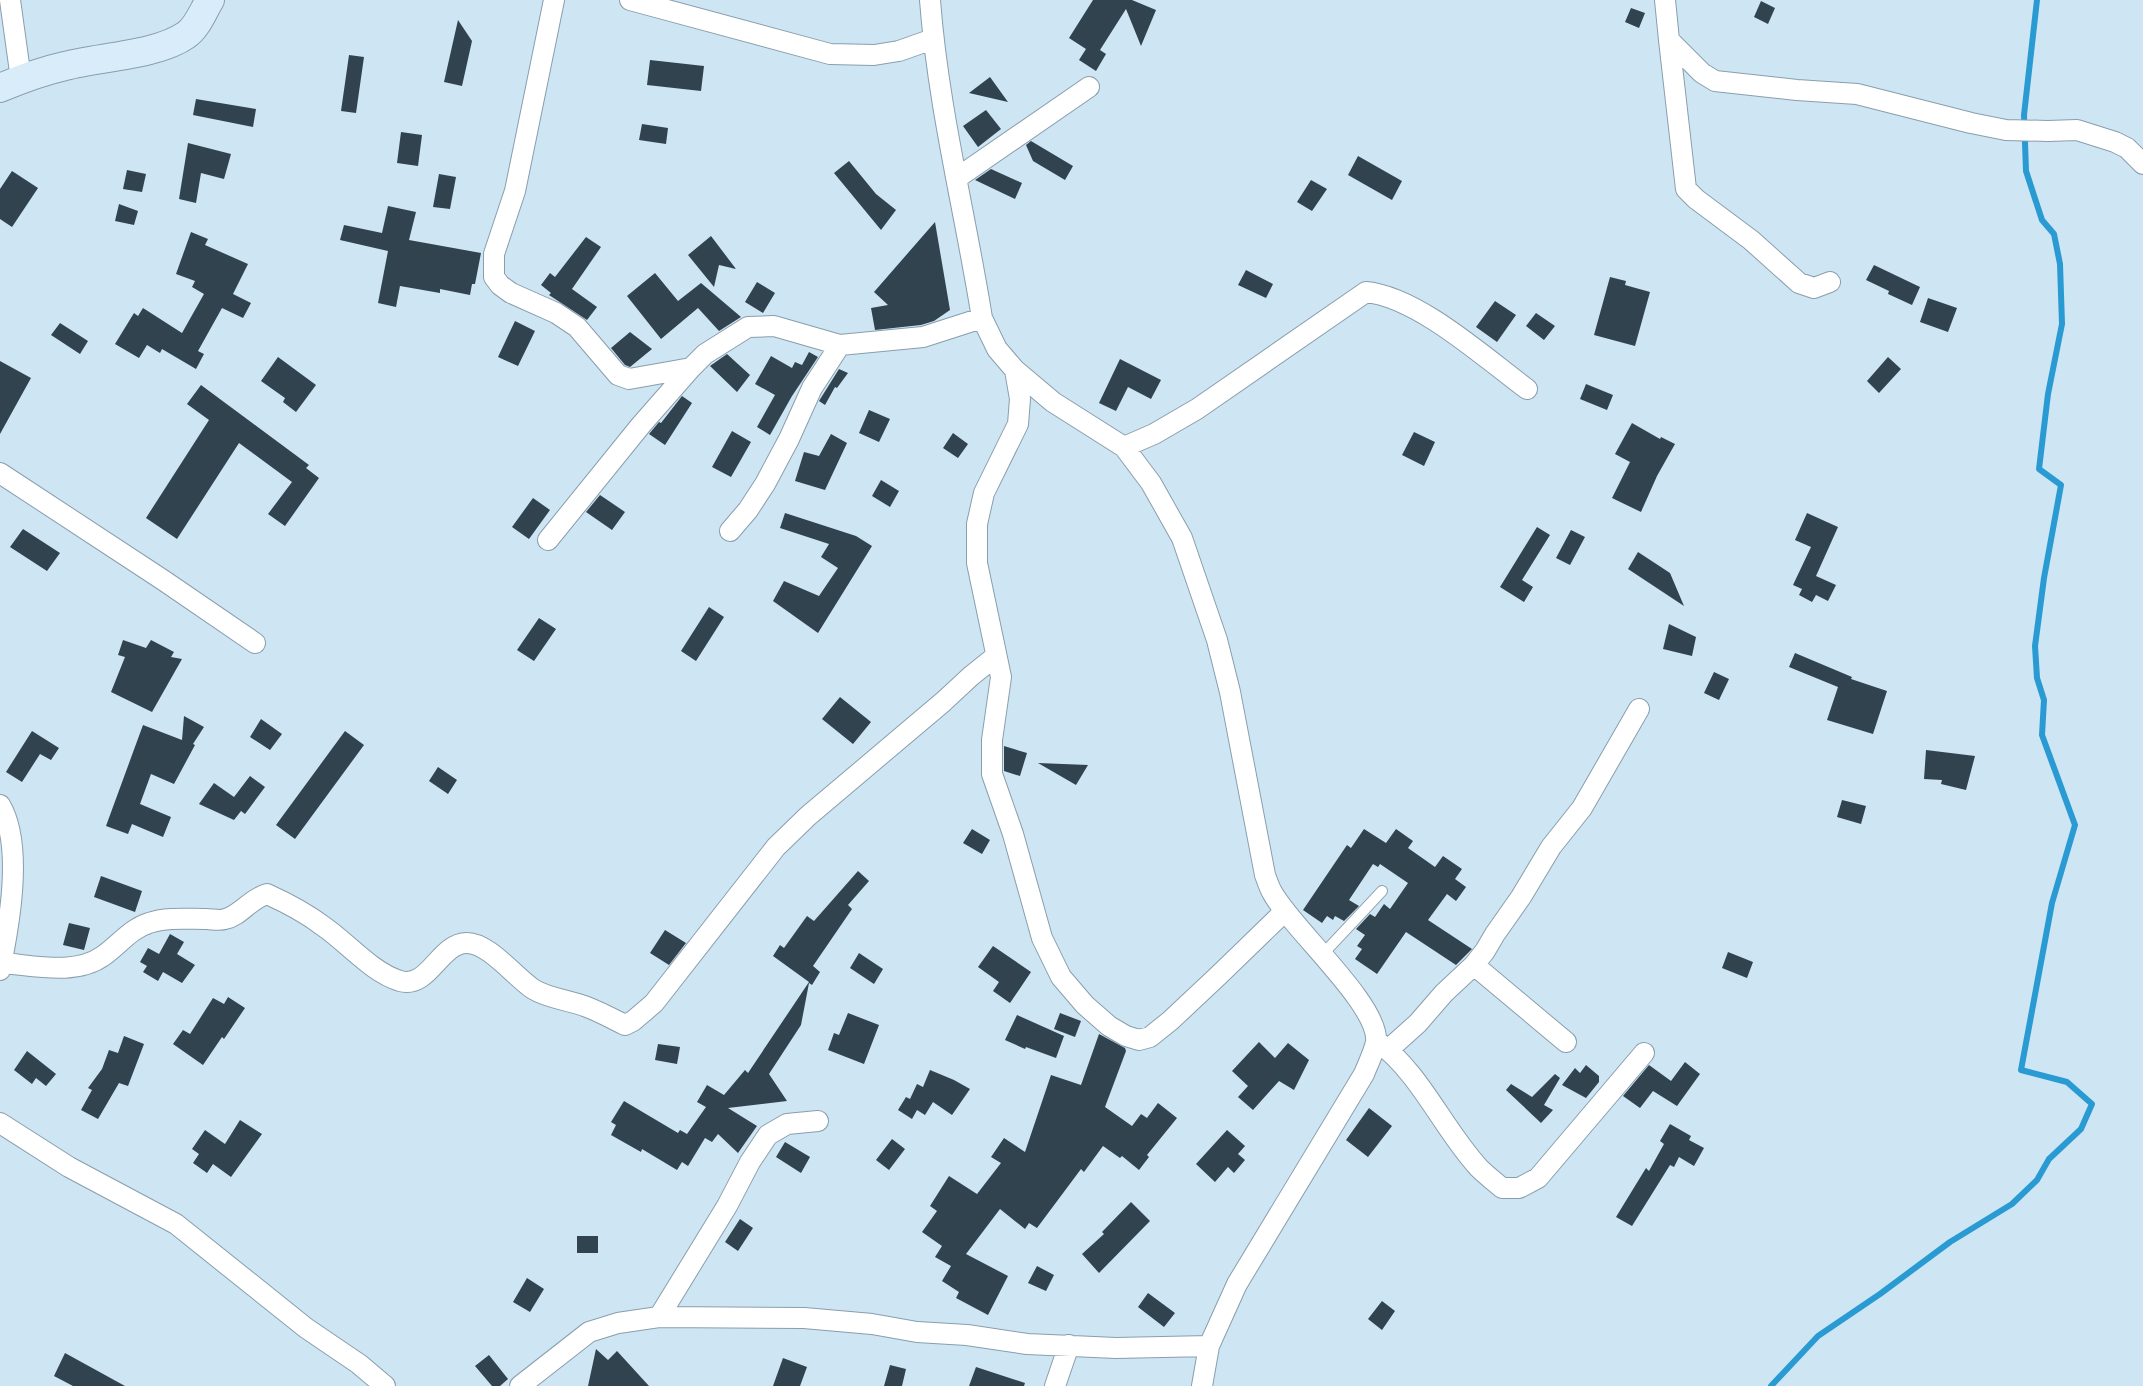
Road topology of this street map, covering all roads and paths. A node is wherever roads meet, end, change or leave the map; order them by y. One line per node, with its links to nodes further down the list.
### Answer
1 (10, 0): 9 (street)
2 (210, 0): 9 (street)
3 (554, 0): 16 (street)
4 (630, 0): 7 (street)
5 (930, 0): 7 (street)
6 (1665, 0): 8 (street)
7 (933, 39): 12 (street)
8 (1669, 40): 11 (street); 13 (street)
9 (10, 84)
10 (1089, 87): 12 (street)
11 (2143, 164)
12 (957, 178): 14 (street)
13 (1830, 282)
14 (982, 318): 15 (street); 17 (street)
15 (840, 345): 16 (street); 21 (street)
16 (691, 368): 22 (street)
17 (1015, 370): 19 (street); 24 (street)
18 (1527, 389): 19 (street)
19 (1124, 447): 28 (street)
20 (0, 473): 23 (street)
21 (730, 531)
22 (548, 540)
23 (255, 643)
24 (996, 656): 28 (street); 31 (street)
25 (1639, 709): 30 (street)
26 (0, 805): 31 (street)
27 (1382, 891): 29 (lane)
28 (1285, 911): 29 (street)
29 (1322, 954): 33 (street)
30 (1474, 965): 32 (street); 33 (street)
31 (1, 966)
32 (1566, 1042)
33 (1382, 1045): 34 (street); 39 (street)
34 (1644, 1053)
35 (818, 1121): 37 (street)
36 (0, 1123): 40 (street)
37 (659, 1317): 38 (street); 41 (street)
38 (1069, 1345): 39 (street); 42 (street)
39 (1209, 1346): 43 (street)
40 (385, 1386)
41 (520, 1386)
42 (1055, 1386)
43 (1202, 1386)

